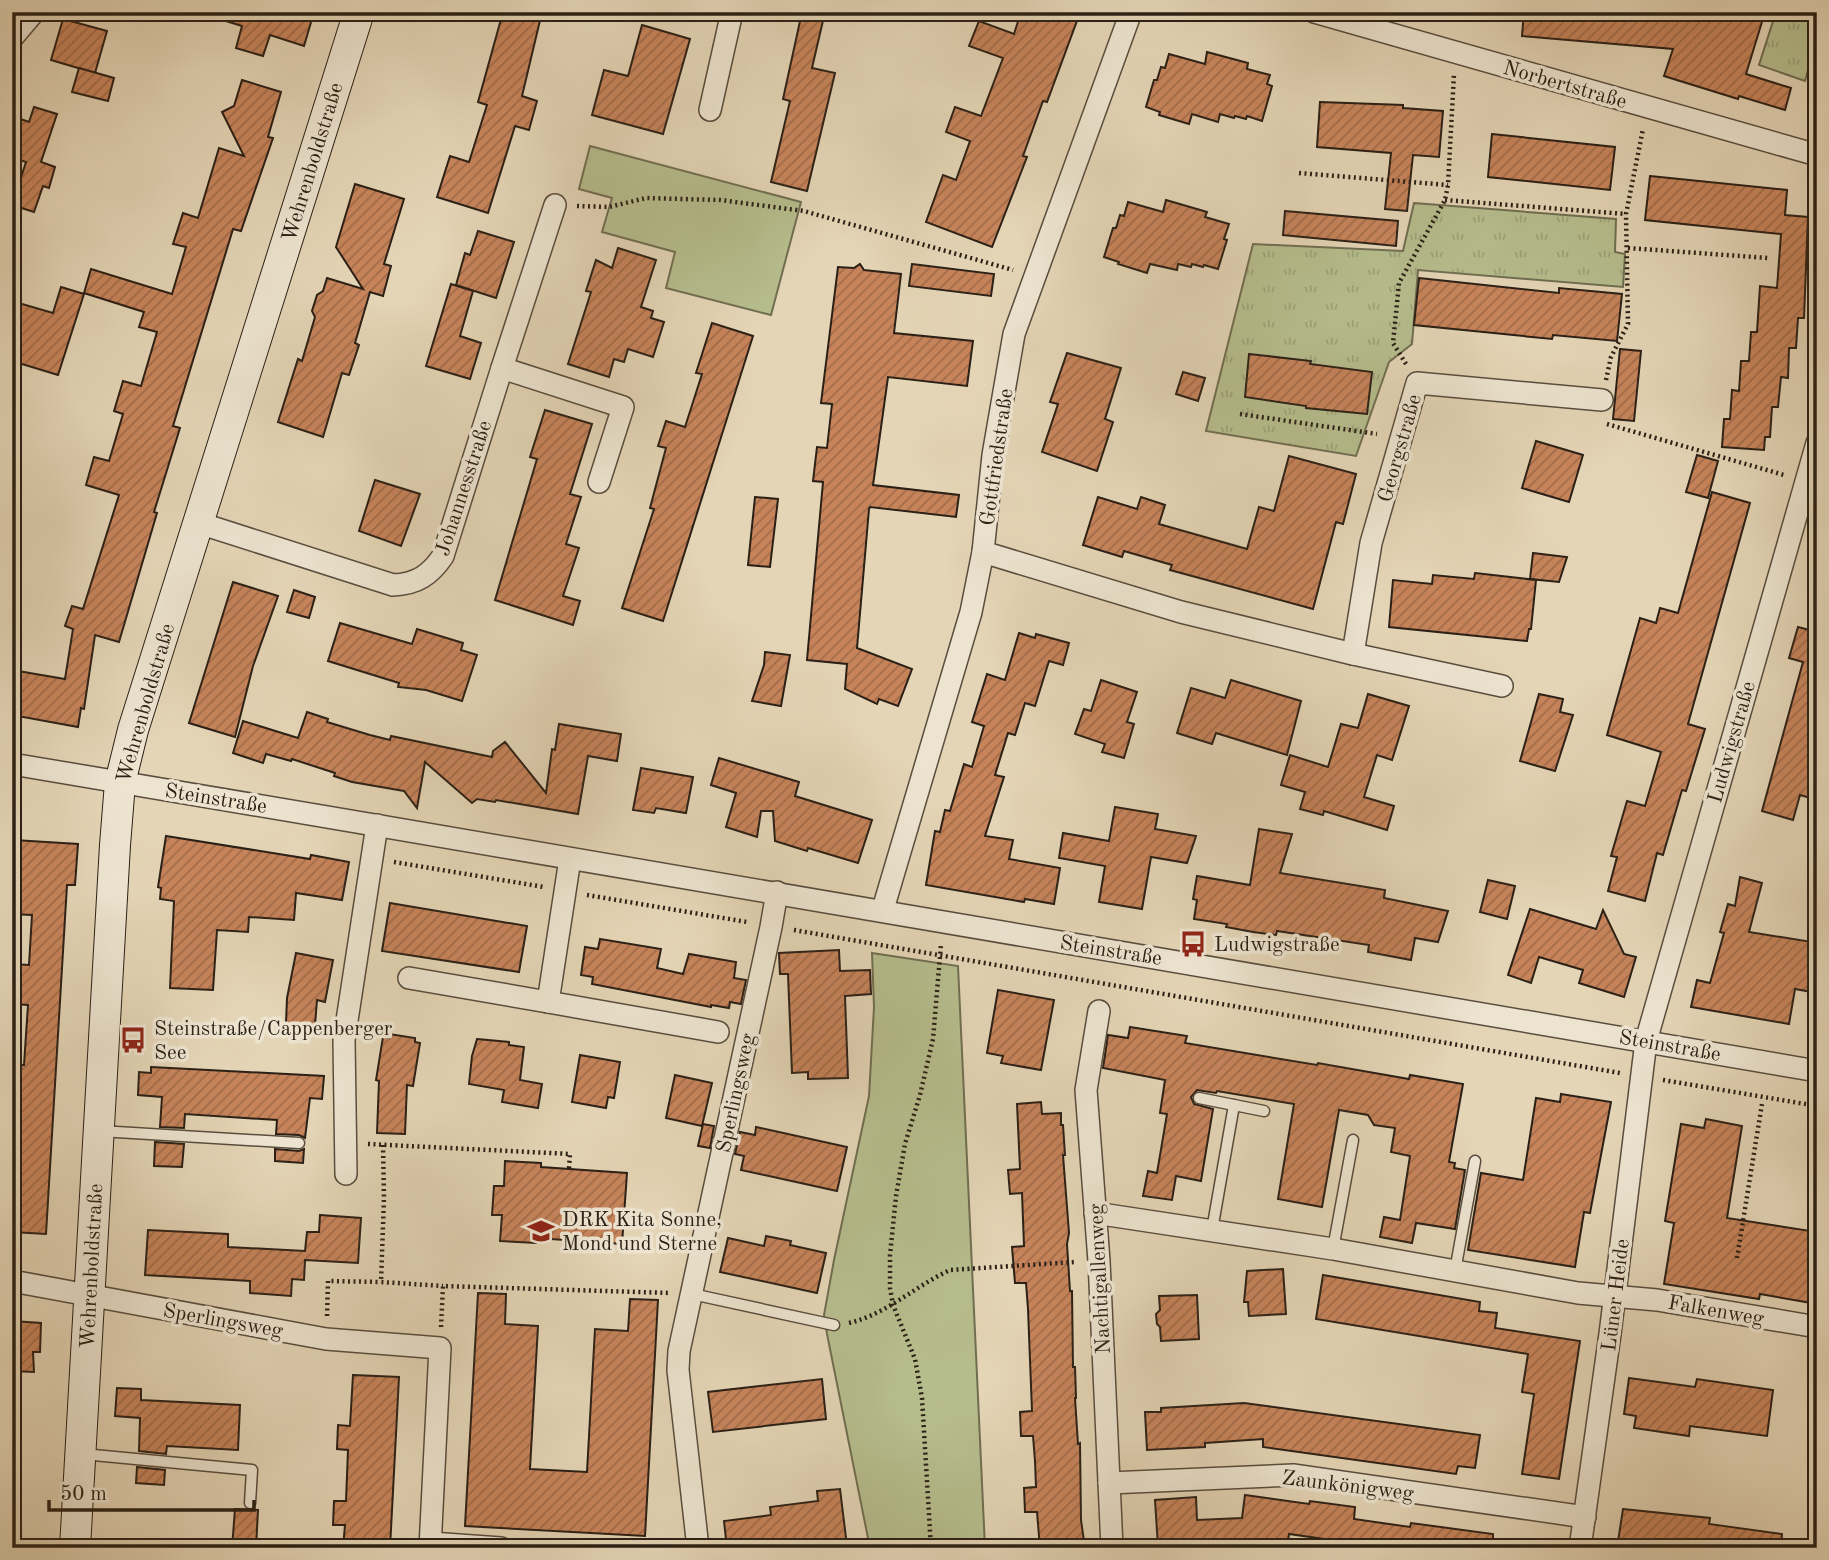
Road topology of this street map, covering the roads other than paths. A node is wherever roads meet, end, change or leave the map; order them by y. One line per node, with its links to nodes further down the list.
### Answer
1 (34, 12): 6 (street)
2 (359, 12): 14 (street, Wehrenboldstraße)
3 (732, 12): 7 (street)
4 (1131, 12): 15 (street, Gottfriedstraße)
5 (1314, 12): 8 (street, Norbertstraße)
6 (12, 38)
7 (710, 110)
8 (1817, 155)
9 (555, 205): 10 (street, Johannesstraße)
10 (502, 368): 13 (street); 14 (street, Johannesstraße)
11 (1602, 400): 16 (street, Georgstraße)
12 (1817, 443): 28 (street, Ludwigstraße)
13 (599, 482)
14 (199, 523): 19 (street, Wehrenboldstraße)
15 (983, 552): 16 (street); 23 (street, Gottfriedstraße)
16 (1353, 654): 17 (street)
17 (1502, 686)
18 (12, 764): 19 (street, Steinstraße)
19 (120, 783): 20 (street, Steinstraße); 33 (street, Wehrenboldstraße)
20 (377, 825): 21 (street, Steinstraße); 37 (street)
21 (570, 859): 22 (street, Steinstraße); 25 (street)
22 (777, 892): 23 (street, Steinstraße); 43 (street, Sperlingsweg)
23 (883, 909): 28 (street, Steinstraße)
24 (409, 978): 25 (street)
25 (548, 1002): 27 (street)
26 (1099, 1011): 38 (street, Nachtigallenweg)
27 (718, 1032)
28 (1646, 1041): 29 (street, Steinstraße); 45 (street, Lüner Heide)
29 (1817, 1071)
30 (1199, 1098): 31 (lane)
31 (1234, 1105): 32 (lane); 39 (lane)
32 (1264, 1111)
33 (99, 1130): 35 (lane); 44 (street, Wehrenboldstraße)
34 (1353, 1140): 40 (lane)
35 (299, 1143)
36 (1475, 1161): 41 (lane)
37 (346, 1174)
38 (1095, 1213): 39 (street, Falkenweg); 49 (street, Nachtigallenweg)
39 (1212, 1230): 40 (street, Falkenweg)
40 (1333, 1249): 41 (street, Falkenweg)
41 (1455, 1271): 45 (street, Falkenweg)
42 (12, 1280): 44 (street, Sperlingsweg)
43 (692, 1294): 46 (lane); 55 (street, Sperlingsweg)
44 (89, 1296): 48 (street, Wehrenboldstraße); 52 (street, Sperlingsweg)
45 (1614, 1296): 47 (street, Falkenweg); 51 (street, Lüner Heide)
46 (834, 1325)
47 (1817, 1327)
48 (80, 1454): 50 (lane); 53 (street, Wehrenboldstraße)
49 (1109, 1483): 51 (street, Zaunkönigweg); 56 (street, Nachtigallenweg)
50 (250, 1503)
51 (1585, 1517): 57 (street, Lüner Heide)
52 (430, 1545): 54 (street)
53 (75, 1548)
54 (501, 1548)
55 (698, 1548)
56 (1112, 1548)
57 (1580, 1548)

